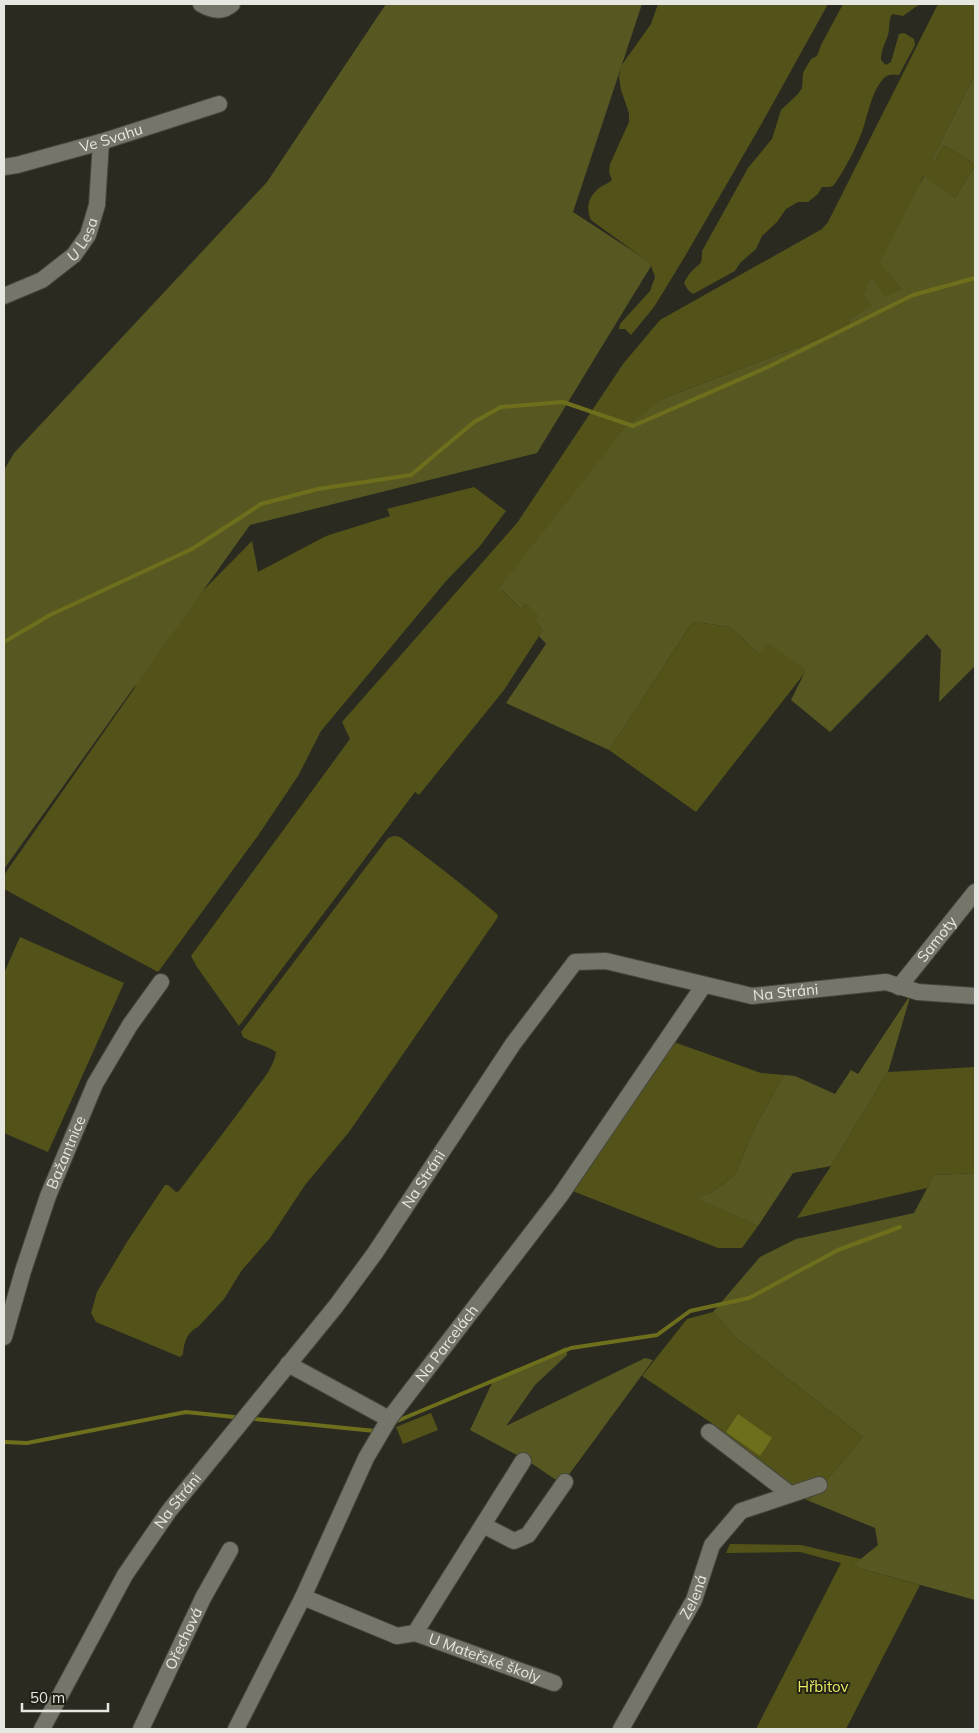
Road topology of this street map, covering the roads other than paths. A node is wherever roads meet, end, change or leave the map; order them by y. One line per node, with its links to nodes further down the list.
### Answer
1 (201, 4): 2 (street)
2 (232, 4)
3 (219, 104): 4 (street, Ve Svahu)
4 (101, 142): 5 (street, Ve Svahu); 6 (street, U Lesa)
5 (4, 167)
6 (4, 296)
7 (975, 892): 10 (street, Samoty)
8 (162, 982): 12 (street, Bažantnice)
9 (704, 985): 10 (street, Na Stráni); 13 (street, Na Stráni); 14 (street, Na Parcelách)
10 (899, 987): 11 (street, Na Stráni)
11 (975, 996)
12 (4, 1337)
13 (288, 1364): 14 (street); 25 (street, Na Stráni)
14 (389, 1419): 22 (street, Na Parcelách)
15 (709, 1432): 19 (street)
16 (523, 1461): 20 (street, U Mateřské školy)
17 (565, 1482): 20 (street)
18 (819, 1485): 19 (street, Zelená)
19 (790, 1494): 28 (street, Zelená)
20 (483, 1525): 23 (street, U Mateřské školy)
21 (230, 1550): 26 (street, Ořechová)
22 (302, 1597): 23 (street, U Mateřské školy); 27 (street, Na Parcelách)
23 (415, 1633): 24 (street, U Mateřské školy)
24 (554, 1683)
25 (42, 1729)
26 (141, 1729)
27 (236, 1729)
28 (621, 1729)

